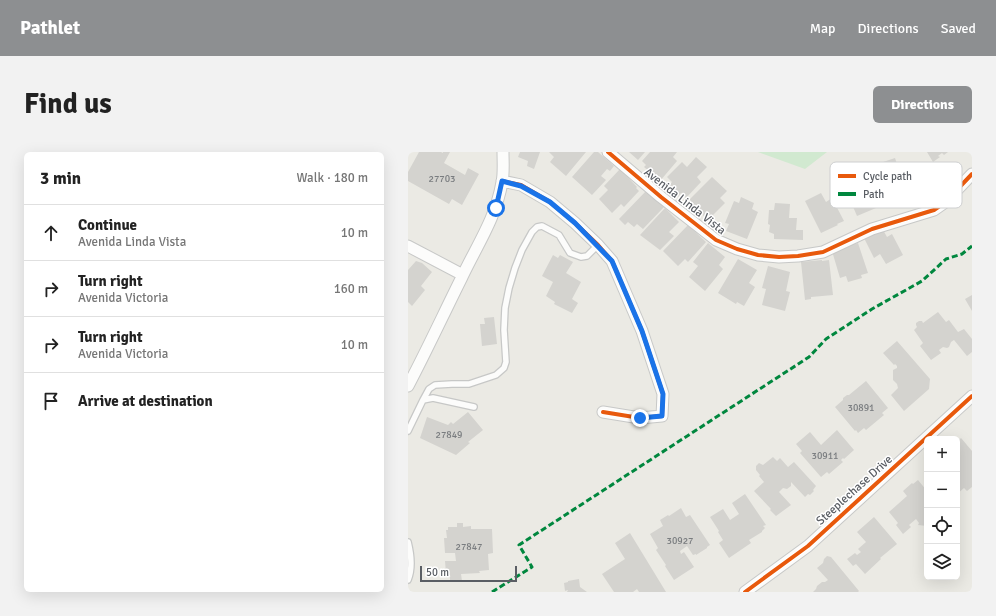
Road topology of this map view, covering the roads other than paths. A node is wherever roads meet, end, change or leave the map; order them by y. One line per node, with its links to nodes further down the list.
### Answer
1 (503, 152): 4 (street)
2 (608, 152): 6 (street, Avenida Linda Vista)
3 (972, 174): 5 (street, Avenida Linda Vista)
4 (502, 181): 7 (street); 9 (street)
5 (962, 184)
6 (937, 208)
7 (598, 245): 12 (lane); 14 (street)
8 (408, 246): 9 (street)
9 (463, 275): 10 (street)
10 (408, 386)
11 (972, 396): 18 (street, Steeplechase Drive)
12 (423, 400): 13 (lane); 15 (lane)
13 (474, 407)
14 (603, 412)
15 (408, 431)
16 (408, 542): 17 (lane)
17 (408, 580)
18 (745, 592)

